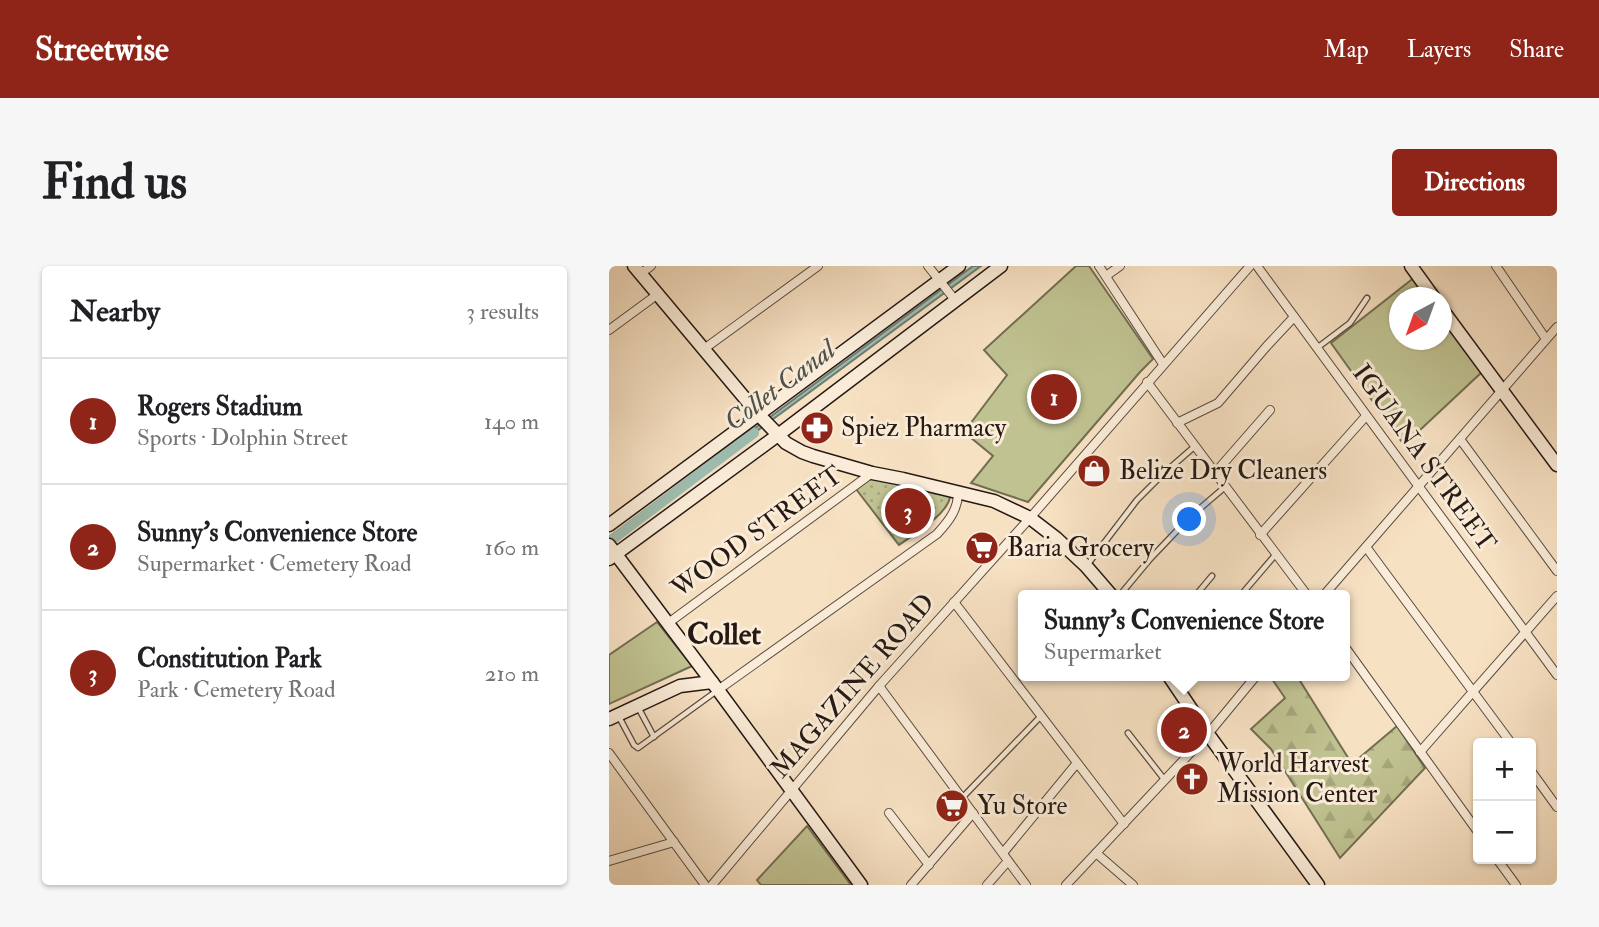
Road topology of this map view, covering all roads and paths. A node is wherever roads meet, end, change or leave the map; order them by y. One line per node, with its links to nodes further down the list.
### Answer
1 (818, 266): 24 (street)
2 (928, 266): 13 (street)
3 (959, 266): 13 (main road)
4 (1001, 266): 16 (main road)
5 (1099, 266): 12 (street)
6 (1120, 266): 12 (street)
7 (1250, 266): 25 (street, MAGAZINE ROAD)
8 (1257, 266): 18 (street, IGUANA STREET)
9 (1411, 266): 14 (main road)
10 (1496, 266): 22 (street)
11 (642, 269): 15 (main road)
12 (1106, 276): 25 (street)
13 (941, 283): 16 (street); 29 (main road)
14 (1426, 287)
15 (658, 294): 21 (street); 24 (main road)
16 (952, 297): 32 (main road)
17 (1367, 298): 23 (lane)
18 (1294, 317): 23 (street, IGUANA STREET); 31 (street)
19 (1452, 323): 27 (main road)
20 (1557, 327): 22 (street)
21 (609, 330)
22 (1546, 339): 27 (street)
23 (1317, 348): 30 (street, IGUANA STREET)
24 (704, 349): 29 (main road)
25 (1163, 363): 26 (street, MAGAZINE ROAD)
26 (1147, 382): 31 (street); 41 (street, MAGAZINE ROAD)
27 (1501, 391): 33 (street); 35 (main road)
28 (1270, 410): 37 (street)
29 (760, 416): 32 (main road); 42 (main road)
30 (1367, 416): 39 (street, IGUANA STREET); 43 (street)
31 (1177, 423): 34 (street)
32 (775, 432): 36 (main road); 45 (main road)
33 (1460, 439): 39 (street); 48 (street)
34 (1195, 446): 37 (street); 47 (lane)
35 (1557, 465)
36 (872, 473): 40 (main road); 58 (street, WOOD STREET)
37 (1215, 473): 38 (street)
38 (1225, 487): 43 (street); 51 (lane)
39 (1419, 487): 44 (street); 59 (street, IGUANA STREET)
40 (958, 492): 41 (main road); 66 (street)
41 (1030, 518): 47 (main road); 57 (street, MAGAZINE ROAD)
42 (609, 526)
43 (1260, 535): 46 (street)
44 (1366, 547): 55 (street); 68 (street)
45 (611, 551): 58 (main road)
46 (1276, 555): 53 (lane); 54 (street)
47 (1086, 566): 50 (main road)
48 (1557, 571)
49 (1212, 576): 52 (lane)
50 (1107, 590)
51 (1124, 590)
52 (1200, 590)
53 (1245, 590)
54 (1303, 590)
55 (1328, 590)
56 (1557, 596): 59 (street)
57 (954, 602): 67 (street, MAGAZINE ROAD); 70 (street)
58 (667, 624): 61 (main road)
59 (1525, 632): 62 (street, IGUANA STREET); 68 (street)
60 (1350, 655): 76 (street)
61 (695, 660): 65 (main road); 66 (main road)
62 (1557, 675)
63 (1172, 681): 73 (main road)
64 (1252, 681): 73 (street)
65 (680, 686): 66 (main road); 69 (main road)
66 (715, 686): 74 (lane); 81 (main road)
67 (879, 686): 81 (street, MAGAZINE ROAD); 82 (street)
68 (1472, 691): 75 (street); 76 (street)
69 (638, 706): 71 (main road); 74 (lane)
70 (1041, 716): 78 (street); 82 (lane)
71 (614, 717): 74 (lane)
72 (1128, 733): 80 (lane)
73 (1207, 734): 80 (street); 102 (main road)
74 (654, 737)
75 (1507, 738)
76 (1420, 751): 87 (street)
77 (610, 756): 88 (street)
78 (1077, 763): 86 (street); 90 (street)
79 (1536, 778): 83 (street)
80 (1164, 780): 86 (street)
81 (791, 790): 95 (street, MAGAZINE ROAD); 96 (main road)
82 (962, 798): 85 (street)
83 (1557, 807)
84 (889, 813): 93 (street)
85 (973, 813): 90 (street); 93 (street)
86 (1124, 824): 89 (street)
87 (1473, 825)
88 (674, 842): 91 (street); 94 (street)
89 (1096, 853): 100 (street); 101 (street)
90 (1005, 857): 98 (street); 99 (street)
91 (609, 861)
92 (1501, 864): 103 (street)
93 (929, 866): 97 (street)
94 (705, 885)
95 (712, 885)
96 (861, 885)
97 (911, 885)
98 (986, 885)
99 (1026, 885)
100 (1066, 885)
101 (1133, 885)
102 (1318, 885)
103 (1516, 885)

